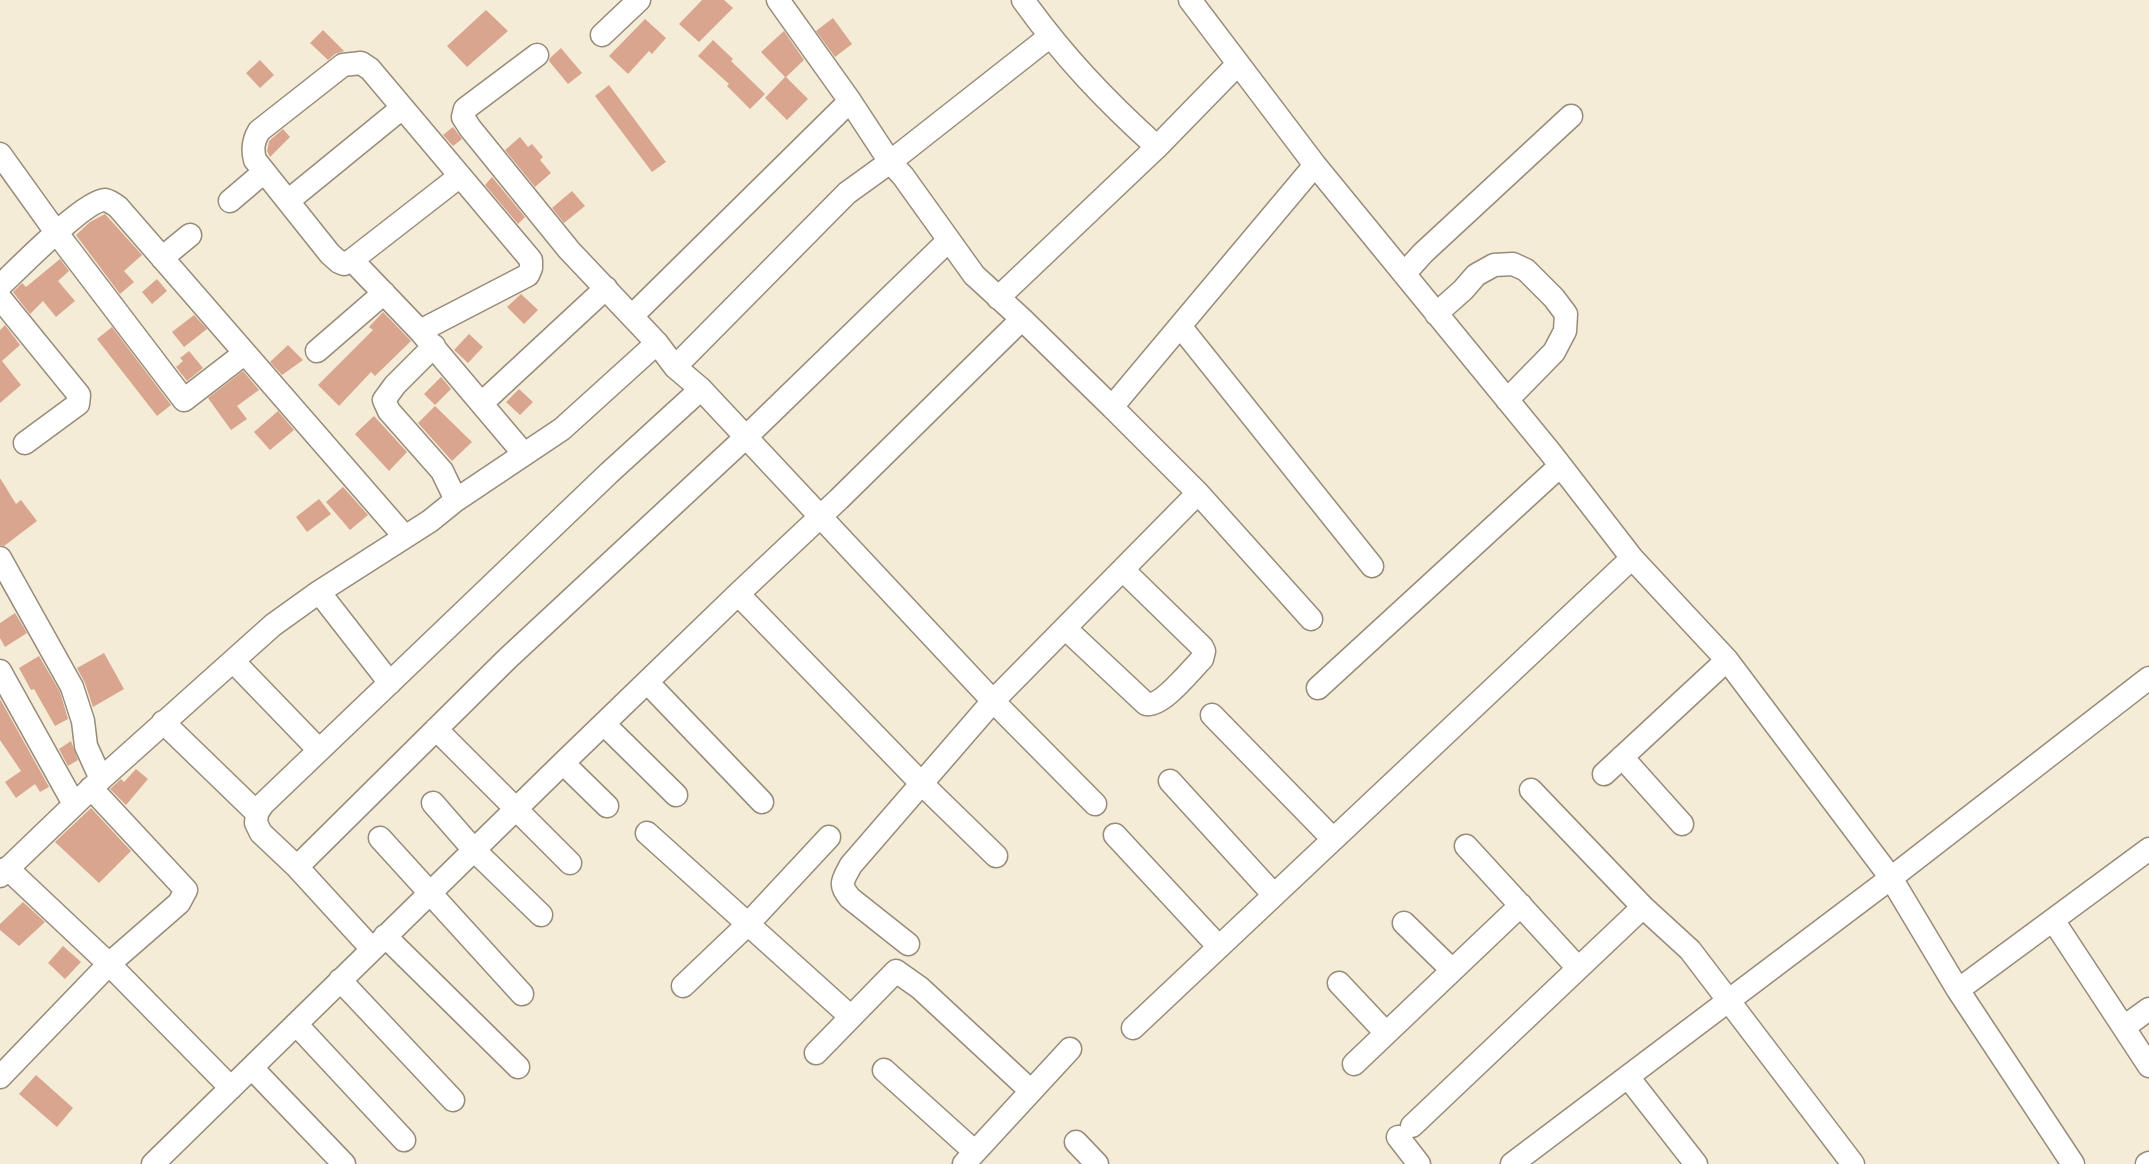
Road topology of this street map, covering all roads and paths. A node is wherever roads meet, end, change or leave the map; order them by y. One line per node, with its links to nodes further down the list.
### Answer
1 (639, 0): 5 (street)
2 (778, 0): 9 (street)
3 (1023, 0): 6 (street)
4 (1190, 0): 8 (street)
5 (602, 35)
6 (1050, 37): 12 (street); 14 (street)
7 (537, 56): 27 (street)
8 (1238, 64): 12 (street); 15 (street)
9 (850, 101): 14 (street); 32 (street)
10 (402, 108): 16 (street); 17 (street); 19 (street)
11 (1571, 116): 25 (street)
12 (1157, 147): 30 (street)
13 (0, 154): 20 (street)
14 (890, 162): 22 (street); 39 (street)
15 (1314, 165): 25 (street); 34 (street)
16 (264, 172): 18 (street); 19 (street)
17 (460, 176): 24 (street); 35 (street)
18 (230, 201)
19 (288, 201): 24 (street)
20 (56, 232): 23 (street); 26 (street); 38 (street)
21 (190, 235): 23 (street)
22 (949, 240): 30 (street); 44 (street)
23 (162, 258): 38 (street)
24 (352, 260): 28 (street)
25 (1404, 274): 31 (street)
26 (0, 286)
27 (606, 288): 32 (street); 42 (street)
28 (384, 293): 35 (street); 37 (street)
29 (0, 298): 45 (street)
30 (998, 298): 33 (street)
31 (1436, 314): 41 (street); 41 (street)
32 (632, 316): 36 (street)
33 (1022, 319): 43 (street); 50 (street)
34 (1180, 326): 43 (street); 54 (street)
35 (427, 338): 42 (street); 49 (street)
36 (657, 343): 39 (street); 46 (street)
37 (317, 351)
38 (245, 353): 51 (street)
39 (675, 367): 40 (street)
40 (701, 389): 44 (street); 64 (street)
41 (1507, 400): 47 (street)
42 (482, 403): 46 (street)
43 (1112, 407): 48 (street)
44 (746, 437): 50 (street); 71 (street)
45 (26, 442)
46 (524, 454): 49 (street)
47 (1560, 466): 53 (street); 66 (street)
48 (1198, 493): 55 (street); 58 (street)
49 (456, 500): 51 (street)
50 (820, 515): 57 (street); 67 (street)
51 (405, 537): 56 (street)
52 (0, 558): 78 (street)
53 (1632, 558): 60 (street); 93 (street)
54 (1372, 566)
55 (1123, 570): 59 (street); 59 (street)
56 (319, 592): 61 (street); 64 (street)
57 (738, 594): 65 (street); 77 (street)
58 (1311, 619)
59 (1065, 628): 67 (street)
60 (1727, 660): 73 (street); 101 (street)
61 (233, 661): 69 (street); 72 (street)
62 (0, 671): 82 (street)
63 (2149, 678): 101 (street)
64 (390, 682): 72 (street)
65 (647, 682): 70 (street); 81 (street)
66 (1318, 688)
67 (993, 701): 77 (street); 84 (street)
68 (1212, 715): 93 (street)
69 (163, 722): 78 (street); 87 (street)
70 (604, 724): 74 (street); 80 (street)
71 (436, 729): 86 (street); 99 (street)
72 (319, 750): 87 (street)
73 (1622, 758): 75 (street); 88 (street)
74 (563, 763): 85 (street); 86 (street)
75 (1604, 774)
76 (1170, 781): 103 (street)
77 (921, 783): 97 (street); 111 (street)
78 (96, 784): 82 (street); 113 (street)
79 (1531, 790): 105 (street)
80 (676, 795)
81 (762, 802)
82 (74, 804): 100 (street)
83 (433, 804): 96 (street)
84 (1095, 804)
85 (607, 806)
86 (516, 809): 96 (street); 98 (street)
87 (256, 813): 99 (street)
88 (1682, 824)
89 (647, 833): 109 (street)
90 (1115, 835): 112 (street)
91 (829, 837): 109 (street)
92 (380, 838): 102 (street)
93 (1333, 839): 103 (street)
94 (1466, 846): 104 (street)
95 (2149, 849): 107 (street)
96 (474, 850): 102 (street); 106 (street)
97 (996, 856)
98 (570, 863)
99 (297, 867): 110 (street)
100 (4, 872): 113 (street)
101 (1891, 878): 119 (street); 121 (street)
102 (429, 894): 110 (street); 120 (street)
103 (1274, 895): 112 (street)
104 (1521, 905): 114 (street); 115 (street)
105 (1643, 907): 114 (street); 121 (street)
106 (541, 915)
107 (2053, 920): 119 (street); 126 (street)
108 (1404, 923): 115 (street)
109 (747, 924): 118 (street); 123 (street)
110 (379, 943): 116 (street); 132 (street)
111 (908, 944)
112 (1219, 947): 125 (street)
113 (109, 964): 135 (street); 137 (street)
114 (1578, 968): 146 (street)
115 (1452, 970): 127 (street)
116 (340, 980): 124 (street); 139 (street)
117 (1339, 983): 127 (street)
118 (683, 986)
119 (1958, 990): 150 (street)
120 (522, 994)
121 (1730, 1000): 136 (street); 149 (street)
122 (2149, 1010): 126 (street)
123 (851, 1017): 129 (street); 138 (street)
124 (296, 1024): 133 (street); 140 (street)
125 (1133, 1028)
126 (2124, 1028): 131 (street)
127 (1386, 1033): 130 (street)
128 (1070, 1049): 138 (street)
129 (816, 1053)
130 (1354, 1064)
131 (2149, 1066)
132 (518, 1067)
133 (252, 1068): 137 (street); 144 (street)
134 (884, 1070): 142 (street)
135 (0, 1077)
136 (1628, 1077): 147 (street); 148 (street)
137 (231, 1088): 143 (street)
138 (1031, 1091): 142 (street)
139 (453, 1100)
140 (404, 1140)
141 (1076, 1142): 145 (street)
142 (969, 1158)
143 (153, 1164)
144 (344, 1164)
145 (1097, 1164)
146 (1419, 1164)
147 (1512, 1164)
148 (1695, 1164)
149 (1853, 1164)
150 (2073, 1164)

